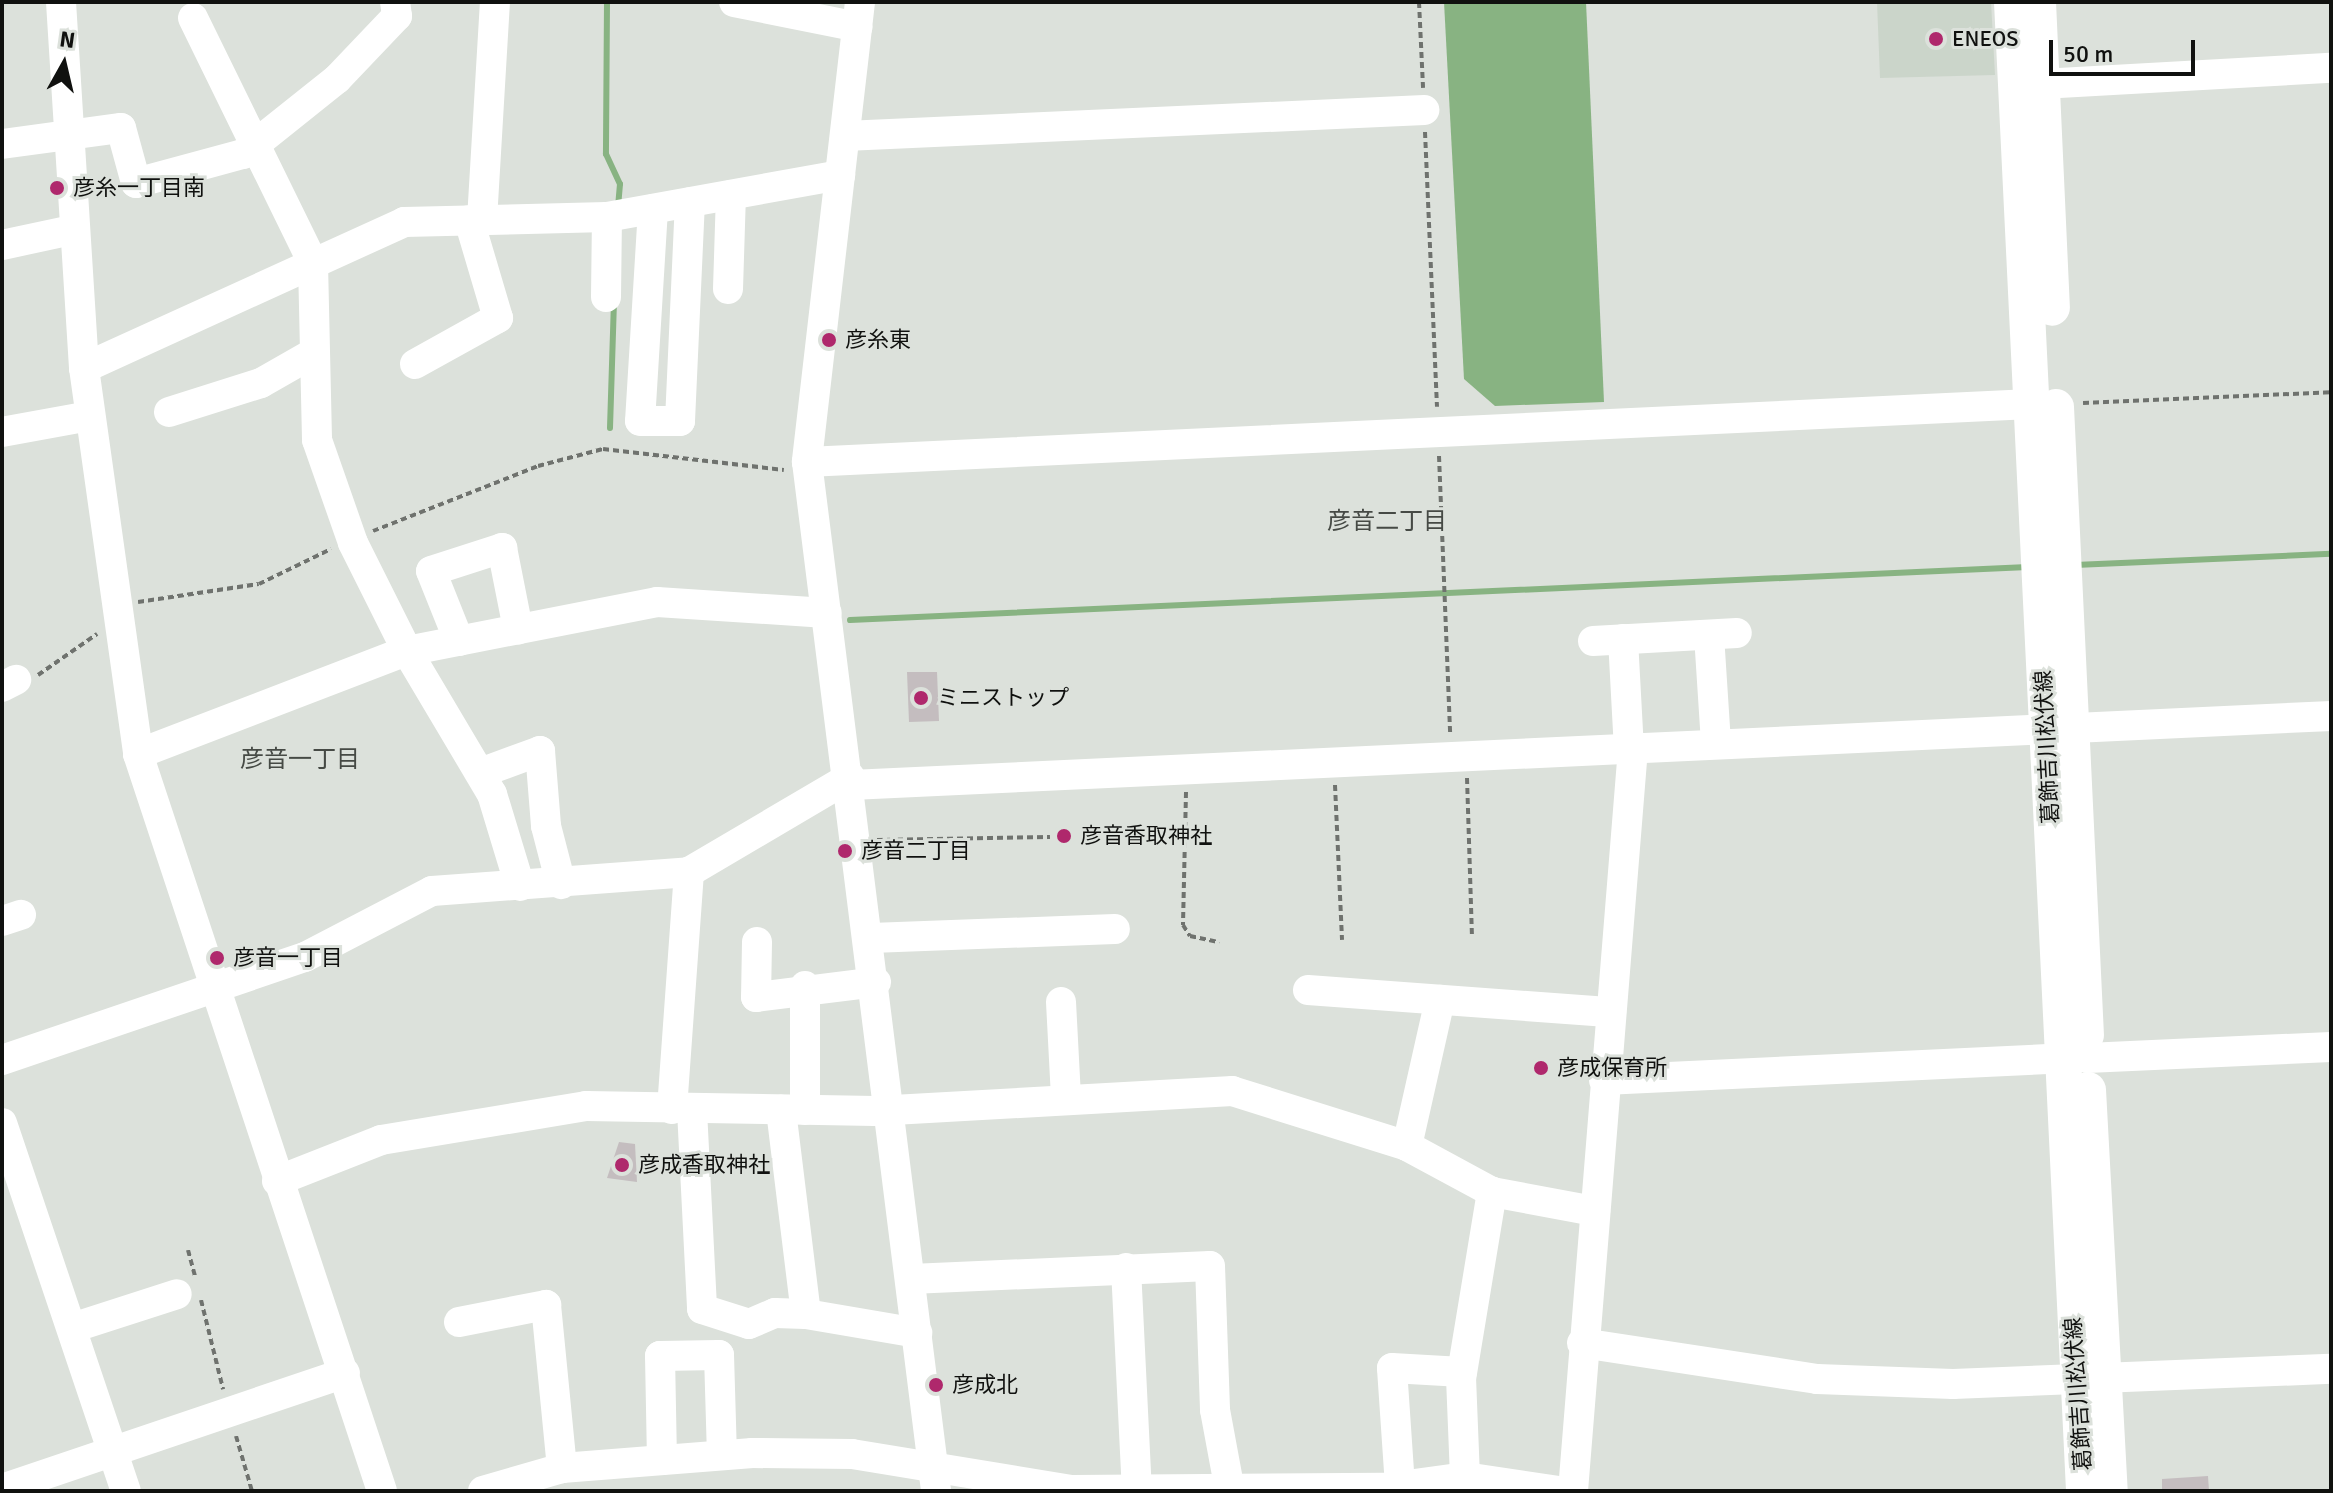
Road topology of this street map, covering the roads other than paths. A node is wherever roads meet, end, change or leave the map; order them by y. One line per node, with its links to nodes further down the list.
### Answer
1 (61, 2): 13 (street)
2 (395, 2): 15 (street)
3 (495, 2): 21 (street)
4 (734, 2): 7 (street)
5 (2012, 2): 30 (main road, 葛飾吉川松伏線)
6 (2038, 2): 10 (main road, 葛飾吉川松伏線)
7 (859, 14): 12 (street)
8 (193, 18): 15 (street)
9 (2331, 68): 10 (street)
10 (2041, 84): 30 (main road, 葛飾吉川松伏線)
11 (1424, 110): 12 (street)
12 (845, 136): 16 (street)
13 (65, 137): 14 (street); 15 (street); 22 (street)
14 (2, 144)
15 (254, 147): 24 (street)
16 (840, 175): 17 (street); 34 (street)
17 (731, 195): 18 (street); 25 (street)
18 (690, 202): 19 (street); 19 (street)
19 (653, 209): 20 (street)
20 (607, 217): 21 (street); 26 (street)
21 (475, 220): 24 (street); 28 (street)
22 (72, 230): 23 (street); 29 (street)
23 (2, 245)
24 (313, 263): 27 (street); 29 (street)
25 (728, 289)
26 (606, 297)
27 (310, 355): 31 (street); 38 (street)
28 (415, 364)
29 (84, 368): 32 (street)
30 (2044, 404): 34 (street); 40 (main road, 葛飾吉川松伏線)
31 (169, 412)
32 (90, 416): 33 (street); 43 (street)
33 (2, 432)
34 (800, 467): 35 (street)
35 (827, 613): 36 (street); 45 (street)
36 (518, 629): 37 (street); 37 (street)
37 (459, 641): 38 (street)
38 (407, 651): 43 (street); 44 (street)
39 (2331, 716): 40 (street)
40 (2059, 728): 41 (street); 60 (main road, 葛飾吉川松伏線)
41 (1716, 744): 42 (street); 42 (street)
42 (1631, 749): 45 (street); 58 (street)
43 (138, 754): 54 (street)
44 (480, 773): 47 (street); 48 (street)
45 (850, 781): 46 (street); 50 (street)
46 (689, 872): 47 (street); 64 (street)
47 (561, 884): 48 (street)
48 (520, 886): 54 (street)
49 (1115, 929): 50 (street)
50 (871, 938): 52 (street)
51 (757, 942): 53 (street)
52 (876, 982): 53 (street); 65 (street)
53 (805, 986): 66 (street)
54 (218, 990): 61 (street); 69 (street)
55 (1308, 990): 56 (street)
56 (1440, 1000): 58 (street); 68 (street)
57 (1061, 1002): 63 (street)
58 (1611, 1012): 62 (street)
59 (2331, 1047): 60 (street)
60 (2075, 1058): 62 (street); 83 (main road, 葛飾吉川松伏線)
61 (2, 1060)
62 (1604, 1080): 71 (street)
63 (1066, 1099): 65 (street); 68 (street)
64 (682, 1109): 66 (street); 69 (street); 75 (street)
65 (891, 1109): 66 (street); 73 (street)
66 (793, 1110): 75 (street)
67 (2, 1123): 77 (street)
68 (1407, 1146): 70 (street)
69 (277, 1181): 82 (street)
70 (1492, 1192): 71 (street); 81 (street)
71 (1595, 1211): 79 (street)
72 (1126, 1268): 73 (street); 92 (street); 96 (street)
73 (911, 1279): 78 (street)
74 (177, 1294): 77 (street)
75 (806, 1314): 78 (street)
76 (459, 1322): 87 (street)
77 (72, 1328): 84 (street)
78 (917, 1333): 89 (street)
79 (1582, 1343): 83 (street); 98 (street)
80 (2331, 1369): 83 (street)
81 (1462, 1372): 88 (street); 91 (street)
82 (345, 1373): 84 (street); 94 (street)
83 (2090, 1380): 99 (main road, 葛飾吉川松伏線); 100 (main road, 葛飾吉川松伏線)
84 (113, 1449): 90 (street); 93 (street)
85 (722, 1455): 86 (street); 86 (street); 89 (street)
86 (662, 1460): 87 (street)
87 (562, 1468): 95 (street)
88 (1465, 1477): 91 (street); 97 (street)
89 (934, 1478): 96 (street)
90 (2, 1489)
91 (1390, 1489): 92 (street)
92 (1230, 1490): 96 (street)
93 (126, 1491)
94 (382, 1491)
95 (483, 1491)
96 (1137, 1491)
97 (1559, 1491)
98 (1573, 1491)
99 (2084, 1491)
100 (2110, 1491)

